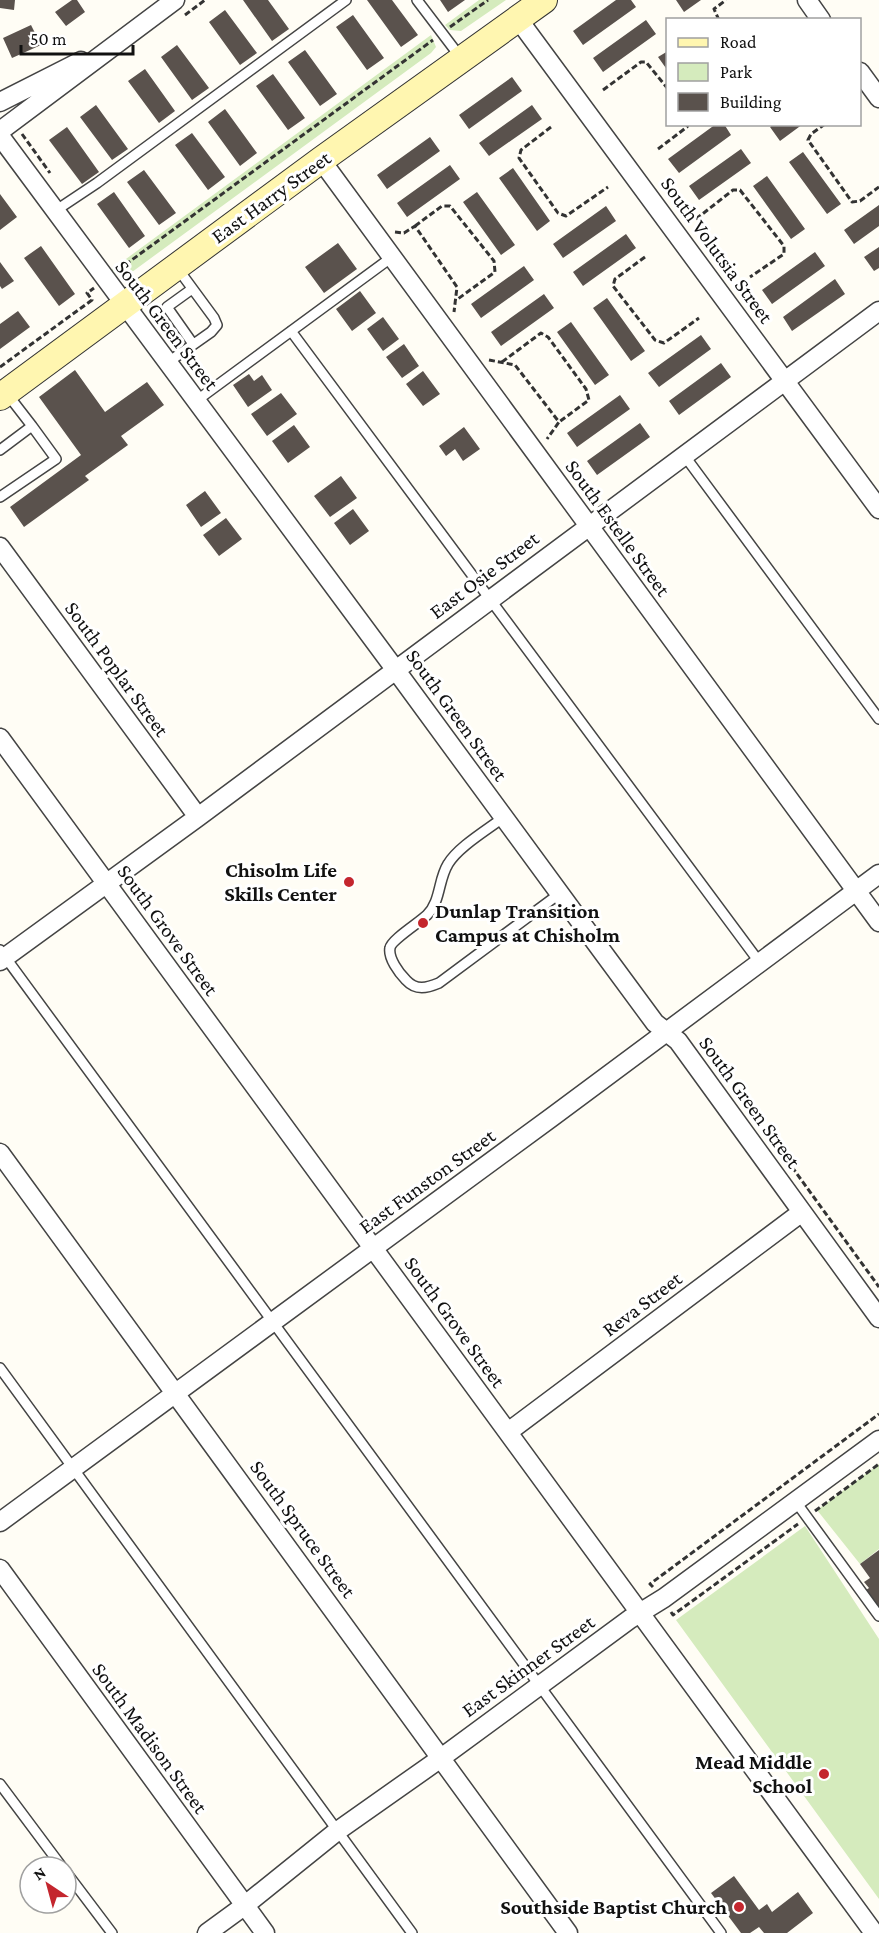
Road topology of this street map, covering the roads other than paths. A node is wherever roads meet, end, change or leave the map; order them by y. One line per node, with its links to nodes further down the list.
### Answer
1 (163, 0): 9 (street)
2 (175, 0): 9 (street)
3 (346, 0): 17 (lane)
4 (417, 0): 10 (lane)
5 (544, 0): 8 (main road, East Harry Street)
6 (811, 2): 7 (street)
7 (820, 18)
8 (519, 19): 10 (main road, East Harry Street); 26 (street, South Volutsia Street)
9 (129, 37): 13 (street); 14 (street)
10 (462, 60): 16 (main road, East Harry Street)
11 (861, 73): 12 (street)
12 (879, 98)
13 (0, 102)
14 (0, 131)
15 (0, 136): 17 (street, South Green Street)
16 (321, 160): 18 (street, South Estelle Street); 19 (main road, East Harry Street)
17 (55, 211): 21 (street, South Green Street)
18 (392, 257): 23 (lane); 34 (street, South Estelle Street)
19 (176, 267): 20 (lane); 21 (main road, East Harry Street)
20 (192, 289): 24 (lane); 24 (lane)
21 (124, 306): 25 (street, South Green Street); 27 (main road, East Harry Street)
22 (879, 311): 26 (street, East Osie Street)
23 (291, 331): 28 (lane); 36 (lane)
24 (193, 344): 25 (lane)
25 (168, 363): 28 (street, South Green Street)
26 (785, 380): 31 (street, East Osie Street); 33 (street, South Volutsia Street)
27 (3, 395): 29 (lane)
28 (196, 401): 37 (street, South Green Street)
29 (32, 426): 30 (lane); 32 (lane)
30 (0, 450)
31 (684, 455): 34 (street, East Osie Street); 38 (lane)
32 (0, 497)
33 (879, 508)
34 (589, 526): 36 (street, East Osie Street); 44 (street, South Estelle Street)
35 (0, 547): 40 (street, South Poplar Street)
36 (490, 599): 37 (street, East Osie Street); 48 (lane)
37 (395, 669): 40 (street, East Osie Street); 41 (street, South Green Street)
38 (879, 719)
39 (0, 738): 43 (street, South Grove Street)
40 (198, 818): 43 (street, East Osie Street)
41 (504, 818): 45 (street, South Green Street); 45 (lane)
42 (879, 874): 44 (street, East Funston Street)
43 (106, 883): 47 (street, East Osie Street); 52 (street, South Grove Street)
44 (856, 891): 46 (street, South Estelle Street); 48 (street, East Funston Street)
45 (559, 894): 49 (street, South Green Street)
46 (879, 922)
47 (2, 956): 54 (lane)
48 (760, 963): 49 (street, East Funston Street)
49 (666, 1032): 51 (street, South Green Street); 52 (street, East Funston Street)
50 (0, 1153): 56 (street, South Spruce Street)
51 (802, 1212): 53 (street, South Green Street); 57 (street, Reva Street)
52 (373, 1248): 54 (street, East Funston Street); 57 (street, South Grove Street)
53 (879, 1318)
54 (273, 1322): 56 (street, East Funston Street); 65 (lane)
55 (0, 1368): 59 (lane)
56 (176, 1393): 59 (street, East Funston Street); 66 (street, South Spruce Street)
57 (508, 1432): 63 (street, South Grove Street)
58 (879, 1440): 60 (street, East Skinner Street)
59 (73, 1469): 61 (street, East Funston Street); 68 (lane)
60 (796, 1502): 63 (street, East Skinner Street); 64 (lane)
61 (0, 1522)
62 (0, 1569): 71 (street, South Madison Street)
63 (640, 1612): 65 (street, East Skinner Street); 78 (street, South Grove Street)
64 (879, 1616)
65 (539, 1686): 66 (street, East Skinner Street); 77 (lane)
66 (441, 1758): 68 (street, East Skinner Street); 76 (street, South Spruce Street)
67 (0, 1784): 69 (lane)
68 (336, 1832): 71 (street, East Skinner Street); 75 (lane)
69 (53, 1855)
70 (78, 1888): 72 (lane)
71 (244, 1906): 73 (street, East Skinner Street); 74 (street, South Madison Street)
72 (112, 1933)
73 (207, 1933)
74 (265, 1933)
75 (412, 1933)
76 (568, 1933)
77 (721, 1933)
78 (874, 1933)

